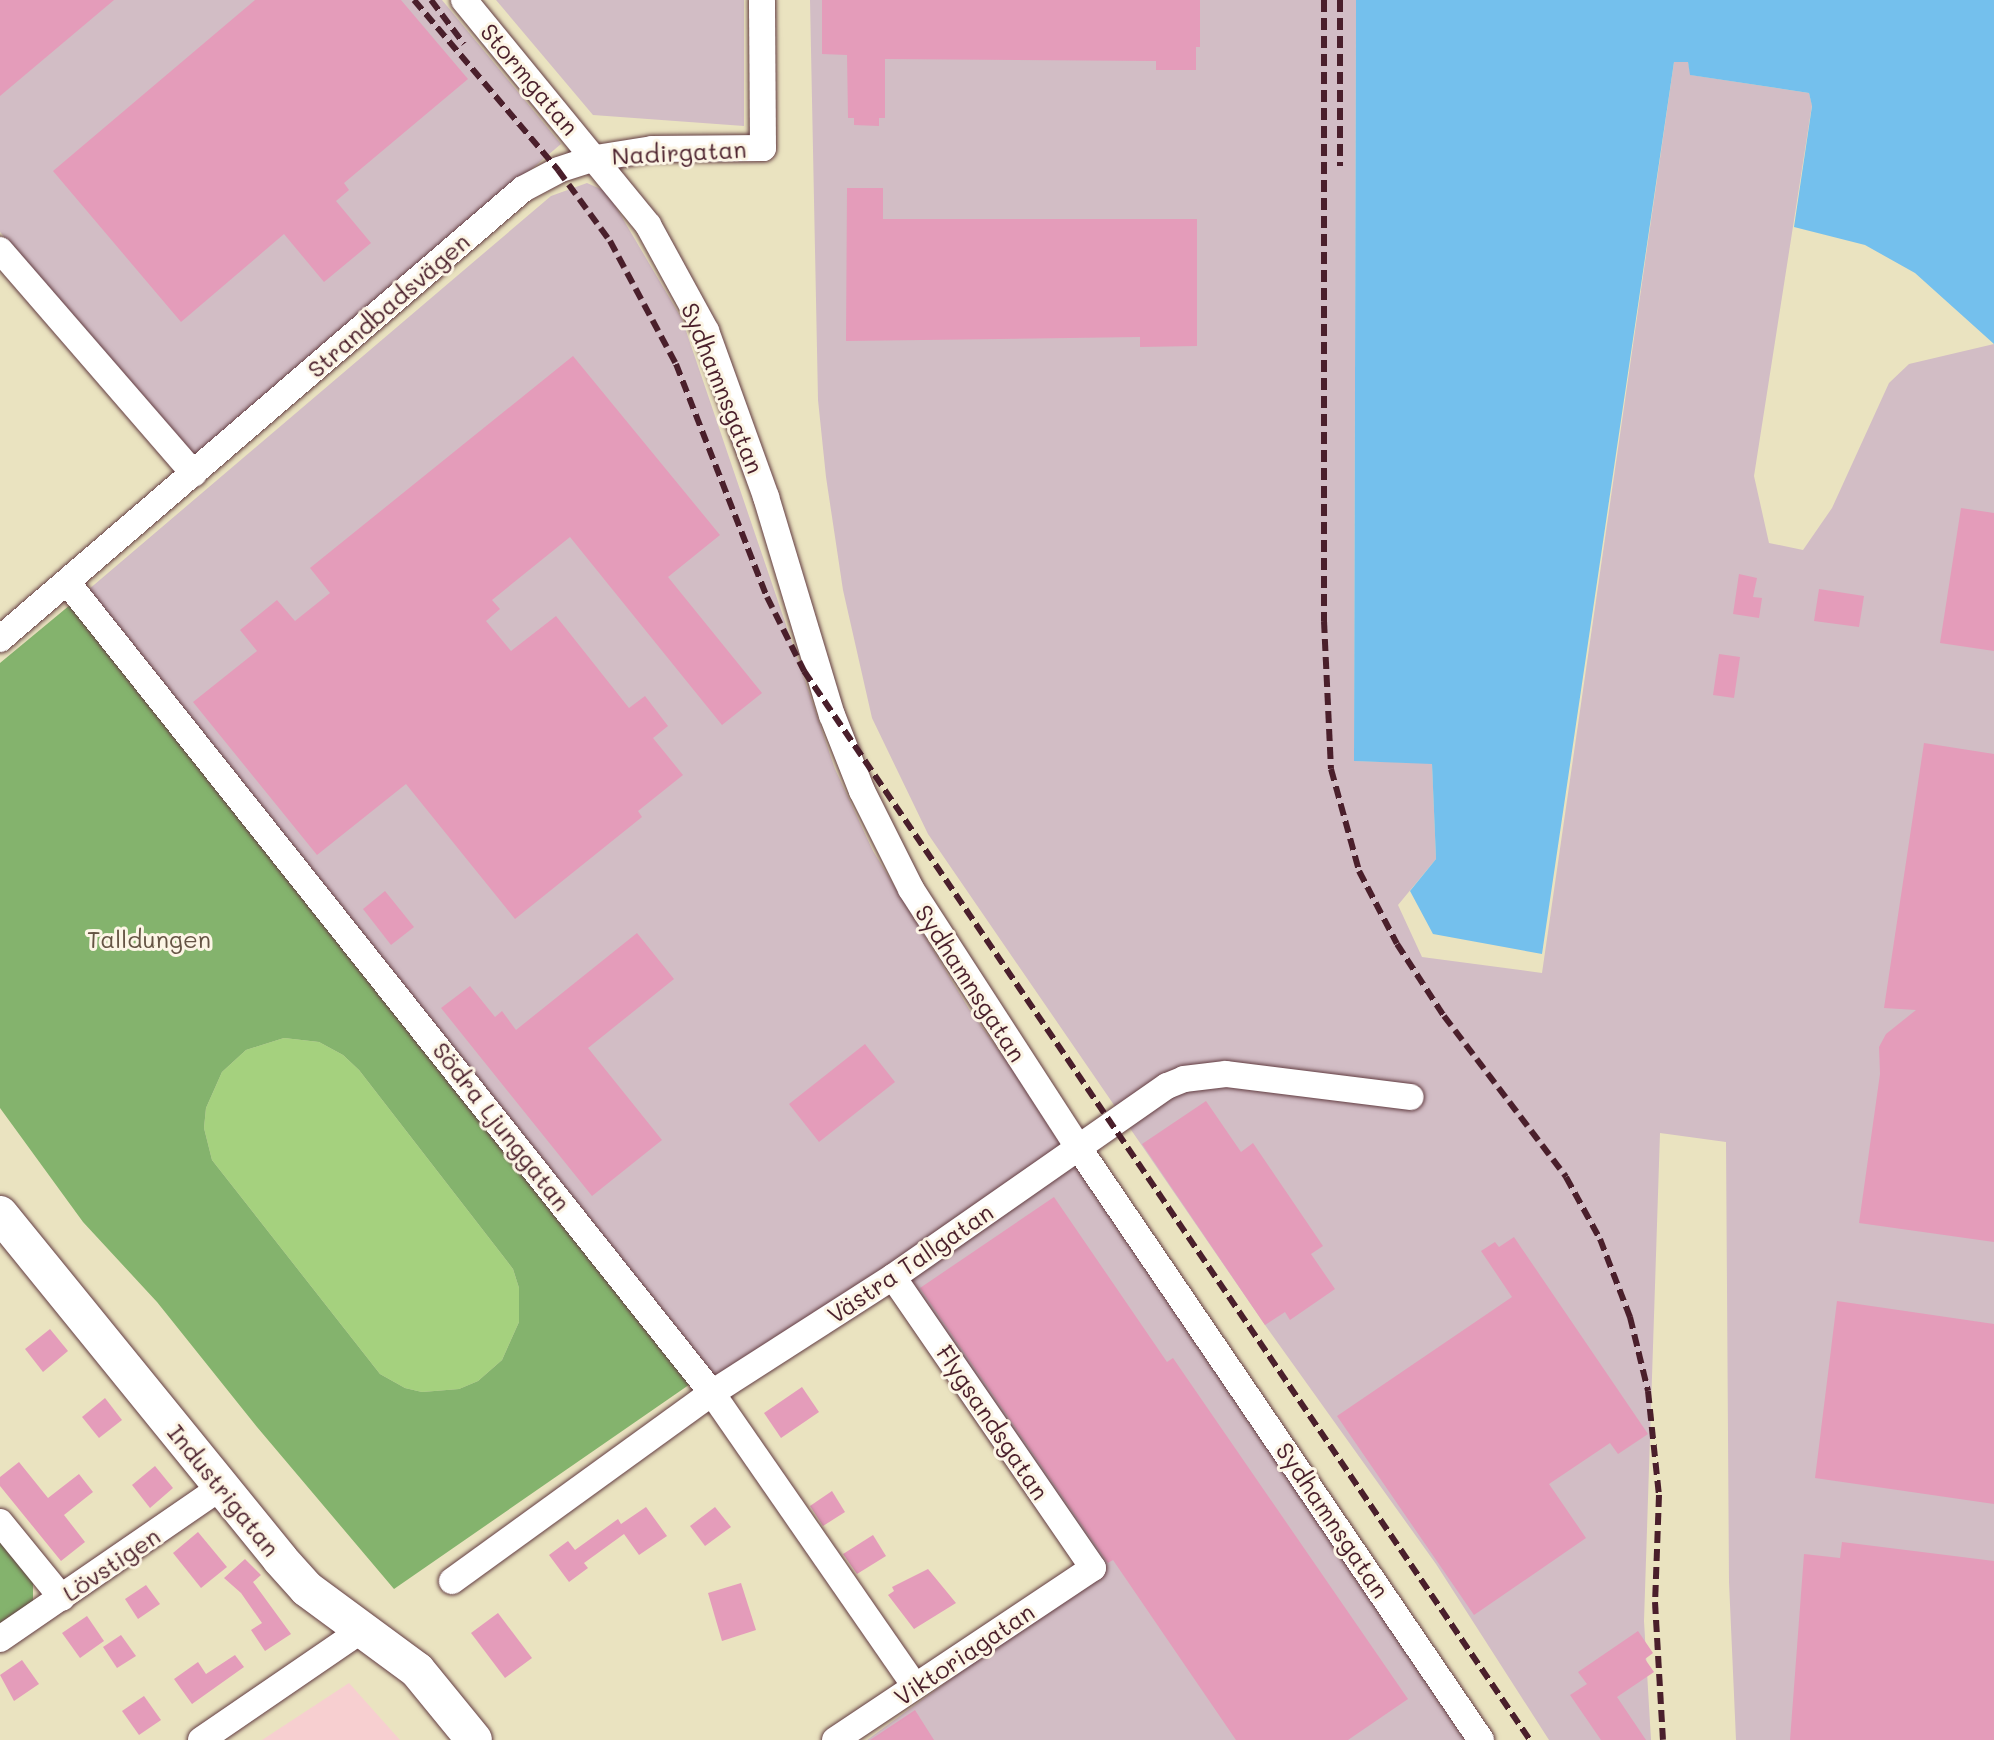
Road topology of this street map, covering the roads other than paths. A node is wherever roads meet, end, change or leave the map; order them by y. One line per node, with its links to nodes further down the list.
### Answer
1 (464, 0): 3 (street, Stormgatan)
2 (762, 0): 3 (street, Nadirgatan)
3 (596, 158): 5 (street, Strandbadsvägen); 9 (street, Sydhamnsgatan)
4 (0, 250): 5 (street)
5 (194, 474): 6 (street, Strandbadsvägen)
6 (67, 582): 7 (street, Strandbadsvägen); 12 (street, Södra Ljunggatan)
7 (0, 639)
8 (1411, 1097): 9 (street, Västra Tallgatan)
9 (1078, 1147): 11 (street, Västra Tallgatan); 24 (street, Sydhamnsgatan)
10 (0, 1214): 13 (street, Industrigatan)
11 (893, 1277): 12 (street, Västra Tallgatan); 15 (street, Flygsandsgatan)
12 (712, 1393): 16 (street, Västra Tallgatan); 20 (street, Södra Ljunggatan)
13 (221, 1487): 17 (street, Lövstigen); 18 (street, Industrigatan)
14 (0, 1522): 17 (street)
15 (1093, 1568): 20 (street, Viktoriagatan)
16 (452, 1581)
17 (62, 1598): 19 (street, Lövstigen)
18 (360, 1631): 21 (street); 22 (street, Industrigatan)
19 (0, 1639)
20 (915, 1686): 23 (street, Viktoriagatan)
21 (201, 1740)
22 (474, 1740)
23 (835, 1740)
24 (1481, 1740)

